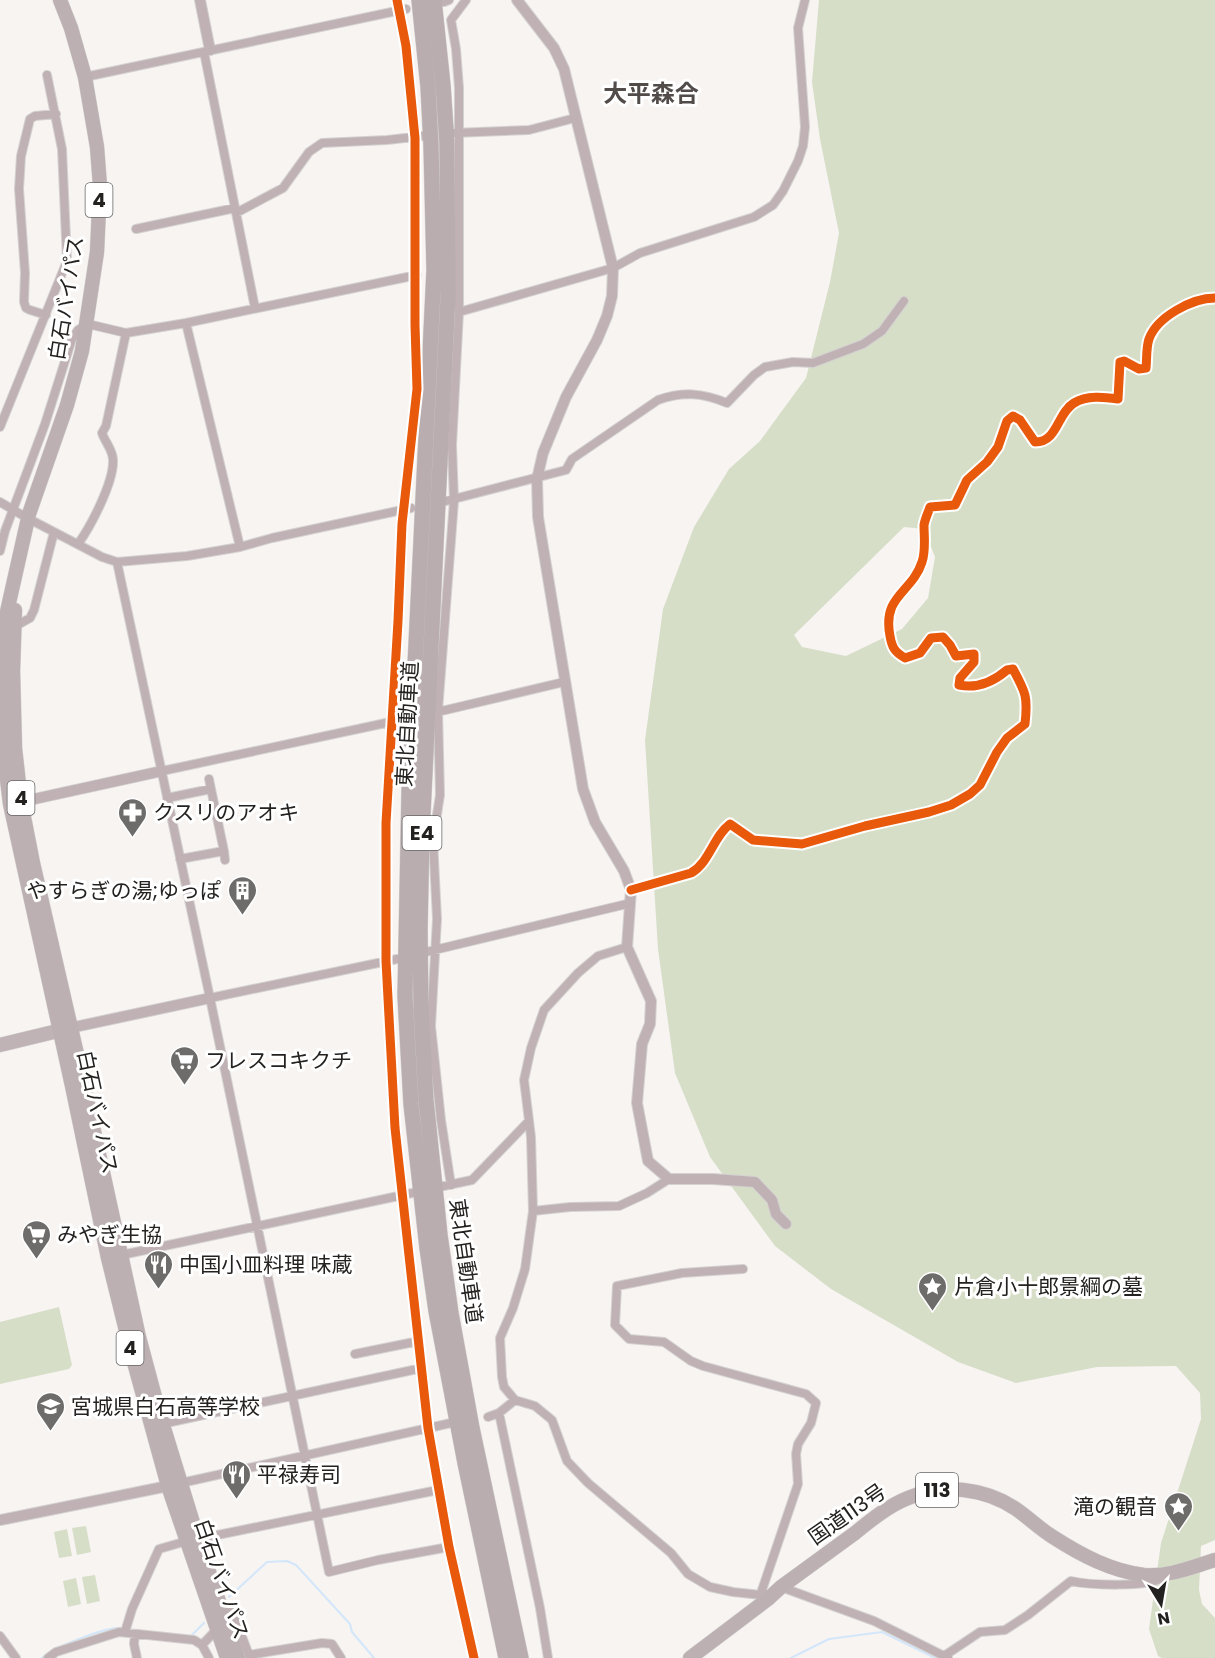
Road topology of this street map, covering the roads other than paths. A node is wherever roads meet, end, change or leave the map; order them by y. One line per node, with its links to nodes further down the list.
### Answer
1 (60, 0): 10 (highway, 白石バイパス / 4)
2 (200, 0): 8 (street)
3 (442, 0): 106 (highway, 東北自動車道 / E4)
4 (466, 0): 13 (street)
5 (517, 0): 12 (street)
6 (805, 0): 17 (street)
7 (405, 5): 8 (street); 14 (street); 105 (highway, 東北自動車道 / E4)
8 (207, 51): 10 (street); 15 (street)
9 (47, 75): 11 (street)
10 (85, 77): 25 (highway, 白石バイパス / 4)
11 (56, 114): 23 (street); 23 (street)
12 (575, 118): 13 (street); 17 (street)
13 (456, 133): 22 (street)
14 (419, 137): 15 (street); 18 (street)
15 (236, 211): 16 (street); 21 (street)
16 (136, 229)
17 (613, 268): 22 (street); 28 (street)
18 (417, 275): 21 (street); 31 (street)
19 (1215, 297): 49 (street)
20 (904, 301): 28 (street)
21 (255, 308): 24 (street)
22 (459, 312): 29 (street)
23 (46, 315): 27 (street)
24 (186, 323): 26 (street); 37 (street)
25 (88, 324): 26 (street); 32 (street); 40 (highway, 白石バイパス / 4)
26 (126, 333): 36 (street)
27 (0, 427)
28 (537, 479): 29 (street); 42 (street)
29 (450, 501): 43 (street)
30 (0, 502): 32 (street)
31 (408, 509): 37 (street); 44 (street)
32 (12, 510): 33 (street); 38 (street)
33 (22, 515)
34 (33, 521): 35 (street)
35 (54, 532): 36 (street); 41 (street)
36 (78, 544): 39 (street)
37 (240, 548): 39 (street)
38 (0, 552)
39 (117, 562): 45 (street)
40 (18, 563): 41 (highway, 白石バイパス / 4); 47 (highway, 白石バイパス / 4)
41 (13, 627): 47 (highway, 白石バイパス / 4)
42 (564, 682): 43 (street); 49 (street)
43 (436, 712): 52 (street)
44 (393, 721): 45 (street); 55 (street)
45 (162, 771): 46 (street); 47 (street)
46 (167, 798): 48 (street); 48 (street)
47 (10, 804): 57 (highway, 白石バイパス / 4)
48 (180, 859): 56 (street)
49 (632, 890): 50 (street)
50 (631, 903): 51 (street); 52 (street)
51 (627, 947): 59 (street); 60 (street)
52 (437, 948): 53 (street); 61 (street)
53 (426, 952)
54 (397, 959): 55 (street)
55 (386, 961): 56 (street); 64 (street)
56 (210, 998): 57 (street); 67 (street)
57 (64, 1029): 58 (main road); 68 (highway, 白石バイパス / 4)
58 (0, 1045)
59 (528, 1122): 61 (street); 65 (street)
60 (669, 1179): 65 (street); 66 (street)
61 (451, 1185): 62 (street)
62 (439, 1187)
63 (417, 1192): 64 (street)
64 (402, 1195): 67 (street); 70 (street)
65 (533, 1211): 74 (street)
66 (786, 1224)
67 (258, 1226): 68 (street); 73 (street)
68 (114, 1256): 81 (highway, 白石バイパス / 4)
69 (743, 1269): 90 (street)
70 (420, 1341): 71 (street); 72 (street)
71 (355, 1354)
72 (422, 1368): 73 (street); 79 (street)
73 (292, 1395): 77 (street); 80 (street)
74 (515, 1400): 75 (street); 90 (street)
75 (499, 1413): 76 (street); 107 (street)
76 (488, 1417)
77 (171, 1422)
78 (451, 1423): 79 (street)
79 (428, 1428): 80 (street); 82 (street)
80 (306, 1456): 81 (street); 83 (street)
81 (174, 1484): 84 (street); 85 (highway, 白石バイパス / 4)
82 (438, 1490): 83 (street); 86 (street)
83 (318, 1515): 85 (street); 86 (street)
84 (0, 1520)
85 (192, 1540): 91 (street); 92 (highway, 白石バイパス / 4); 98 (highway, 白石バイパス / 4)
86 (449, 1547): 104 (street)
87 (1215, 1560): 88 (highway, 国道113号 / 113)
88 (1165, 1575): 89 (highway, 国道113号 / 113); 97 (street)
89 (781, 1587): 90 (highway, 国道113号 / 113); 97 (street)
90 (768, 1599): 108 (highway, 国道113号 / 113)
91 (125, 1629): 93 (street); 96 (street)
92 (217, 1629): 95 (street); 102 (highway, 白石バイパス / 4)
93 (135, 1634): 95 (street); 100 (street)
94 (0, 1636): 99 (street)
95 (202, 1645): 101 (street)
96 (52, 1655)
97 (941, 1656)
98 (246, 1657): 103 (street)
99 (16, 1658)
100 (137, 1658)
101 (209, 1658)
102 (227, 1658)
103 (341, 1658)
104 (474, 1658)
105 (506, 1658)
106 (520, 1658)
107 (548, 1658)
108 (690, 1658)

